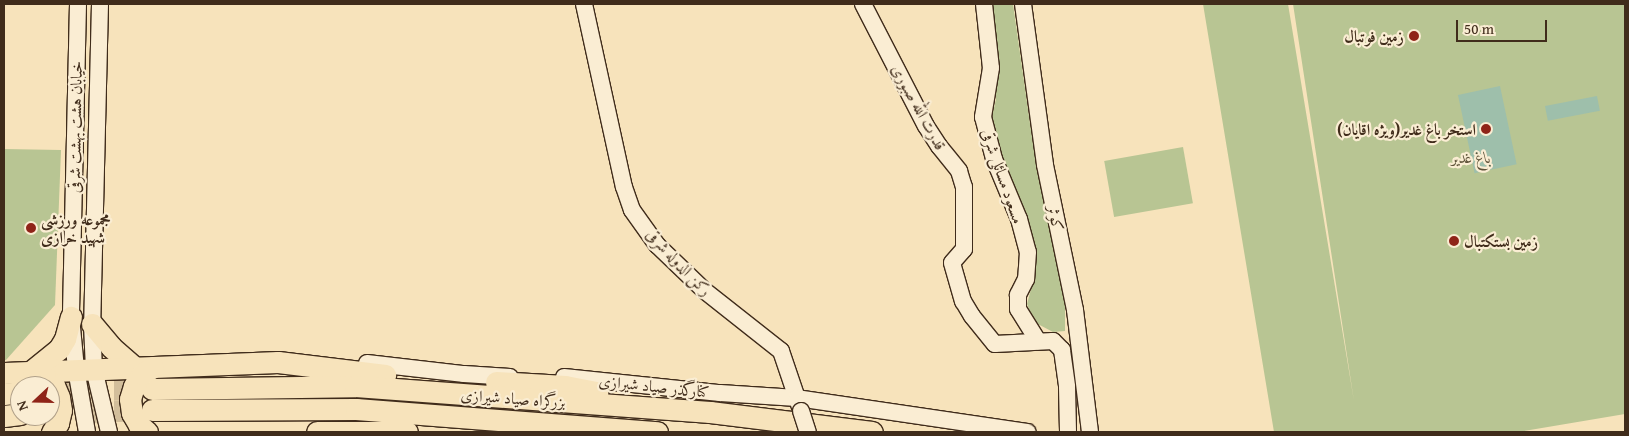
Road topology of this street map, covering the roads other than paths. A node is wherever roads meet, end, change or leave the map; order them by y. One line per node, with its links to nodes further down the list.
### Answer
1 (78, 4): 7 (main road, خیابان هشت بهشت شرقی)
2 (100, 4): 8 (main road, خیابان هشت بهشت شرقی)
3 (584, 4): 16 (main road, رکن الدوله شرقی)
4 (862, 4): 9 (main road, قدرت الله صبوری)
5 (984, 4): 9 (main road, مسعود مسائلی شرقی)
6 (1023, 4): 30 (main road, کوثر)
7 (71, 317): 12 (main road, خیابان هشت بهشت شرقی); 13 (highway)
8 (92, 324): 11 (highway); 12 (main road, خیابان هشت بهشت شرقی)
9 (1038, 341): 29 (main road)
10 (278, 362): 11 (highway); 16 (main road, کنارگذر صیاد شیرازی); 18 (highway)
11 (144, 367): 12 (highway); 22 (highway)
12 (85, 369): 13 (highway); 20 (main road); 21 (main road)
13 (33, 370): 14 (highway); 19 (highway)
14 (4, 373)
15 (152, 389): 18 (highway, بزرگراه صیاد شیرازی)
16 (799, 405): 26 (main road, رکن الدوله شرقی, bridge); 28 (main road, کنارگذر صیاد شیرازی)
17 (152, 410): 25 (highway, بزرگراه صیاد شیرازی)
18 (710, 412): 27 (highway, بزرگراه صیاد شیرازی)
19 (52, 432)
20 (87, 432)
21 (109, 432)
22 (147, 432)
23 (317, 432): 24 (highway)
24 (407, 432)
25 (656, 432)
26 (808, 432)
27 (872, 432)
28 (1028, 432)
29 (1068, 432)
30 (1090, 432)

